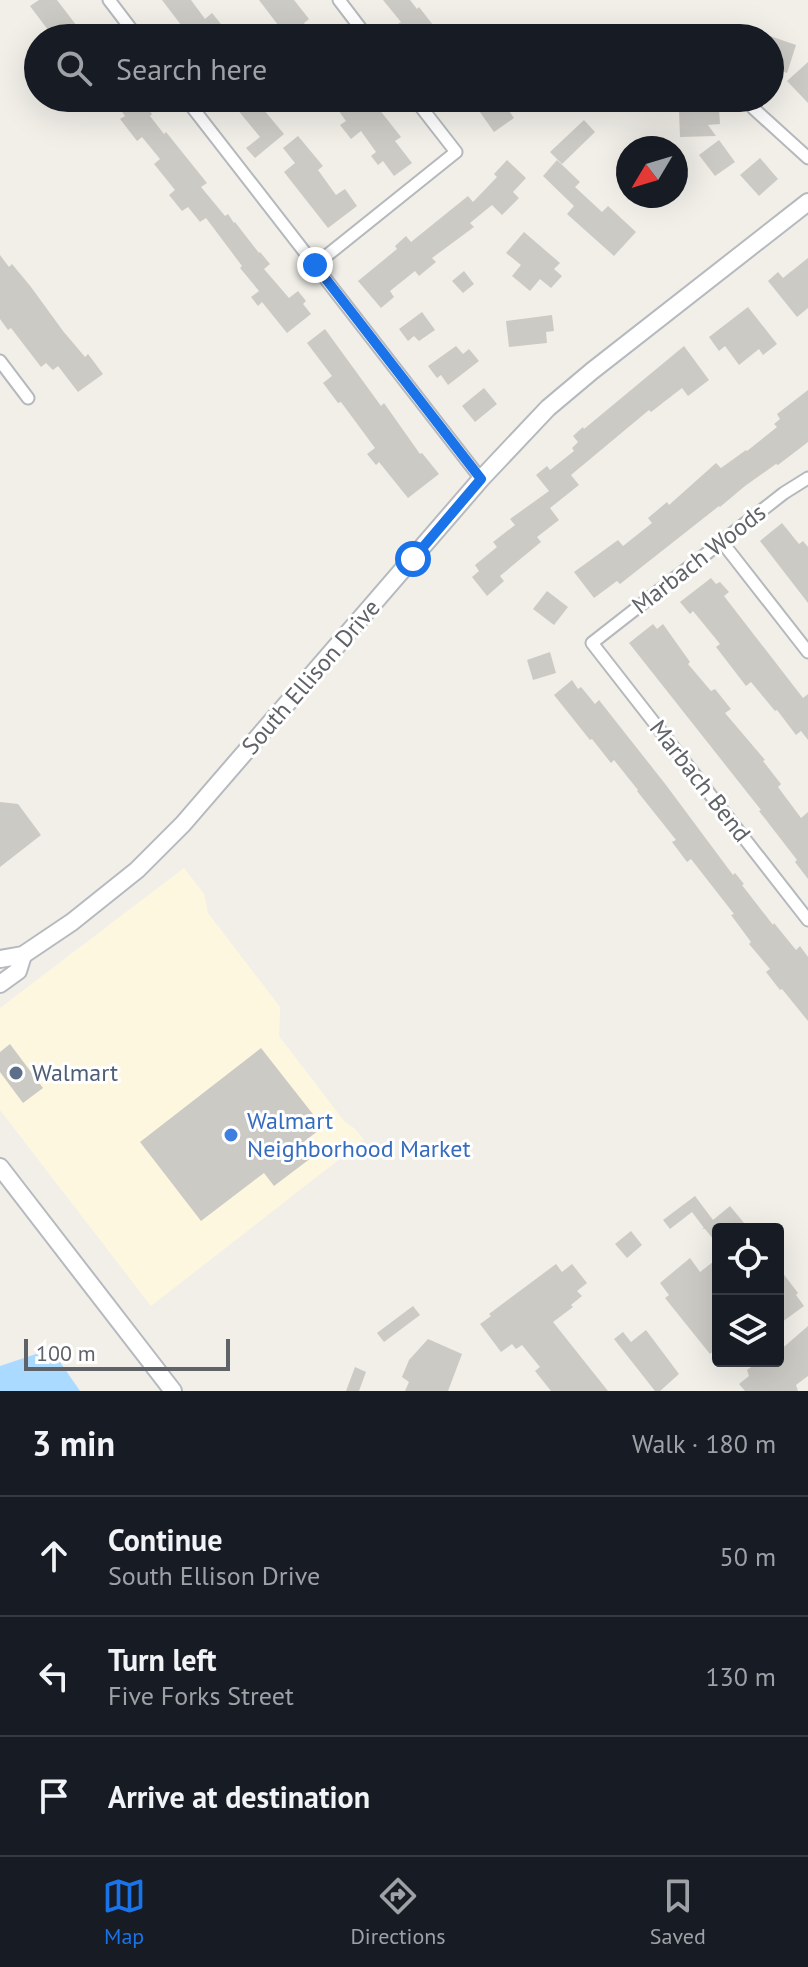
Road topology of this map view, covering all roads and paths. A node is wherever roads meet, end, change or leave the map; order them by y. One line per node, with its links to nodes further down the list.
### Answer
1 (109, 0): 3 (street)
2 (339, 0): 4 (street)
3 (127, 24)
4 (357, 24)
5 (196, 112): 10 (street)
6 (425, 112): 10 (street)
7 (757, 112): 8 (street)
8 (808, 158)
9 (808, 202): 14 (street, South Ellison Drive)
10 (315, 265): 14 (street)
11 (0, 361): 12 (street)
12 (28, 398)
13 (808, 478): 15 (street, Marbach Woods)
14 (481, 479): 19 (street, South Ellison Drive)
15 (722, 542): 16 (street, Marbach Woods); 17 (street)
16 (592, 643): 18 (street, Marbach Bend)
17 (808, 652)
18 (808, 920)
19 (23, 955): 20 (street, South Ellison Drive); 21 (street, South Ellison Drive)
20 (0, 959)
21 (0, 984)
22 (0, 1167): 23 (street)
23 (173, 1391)

